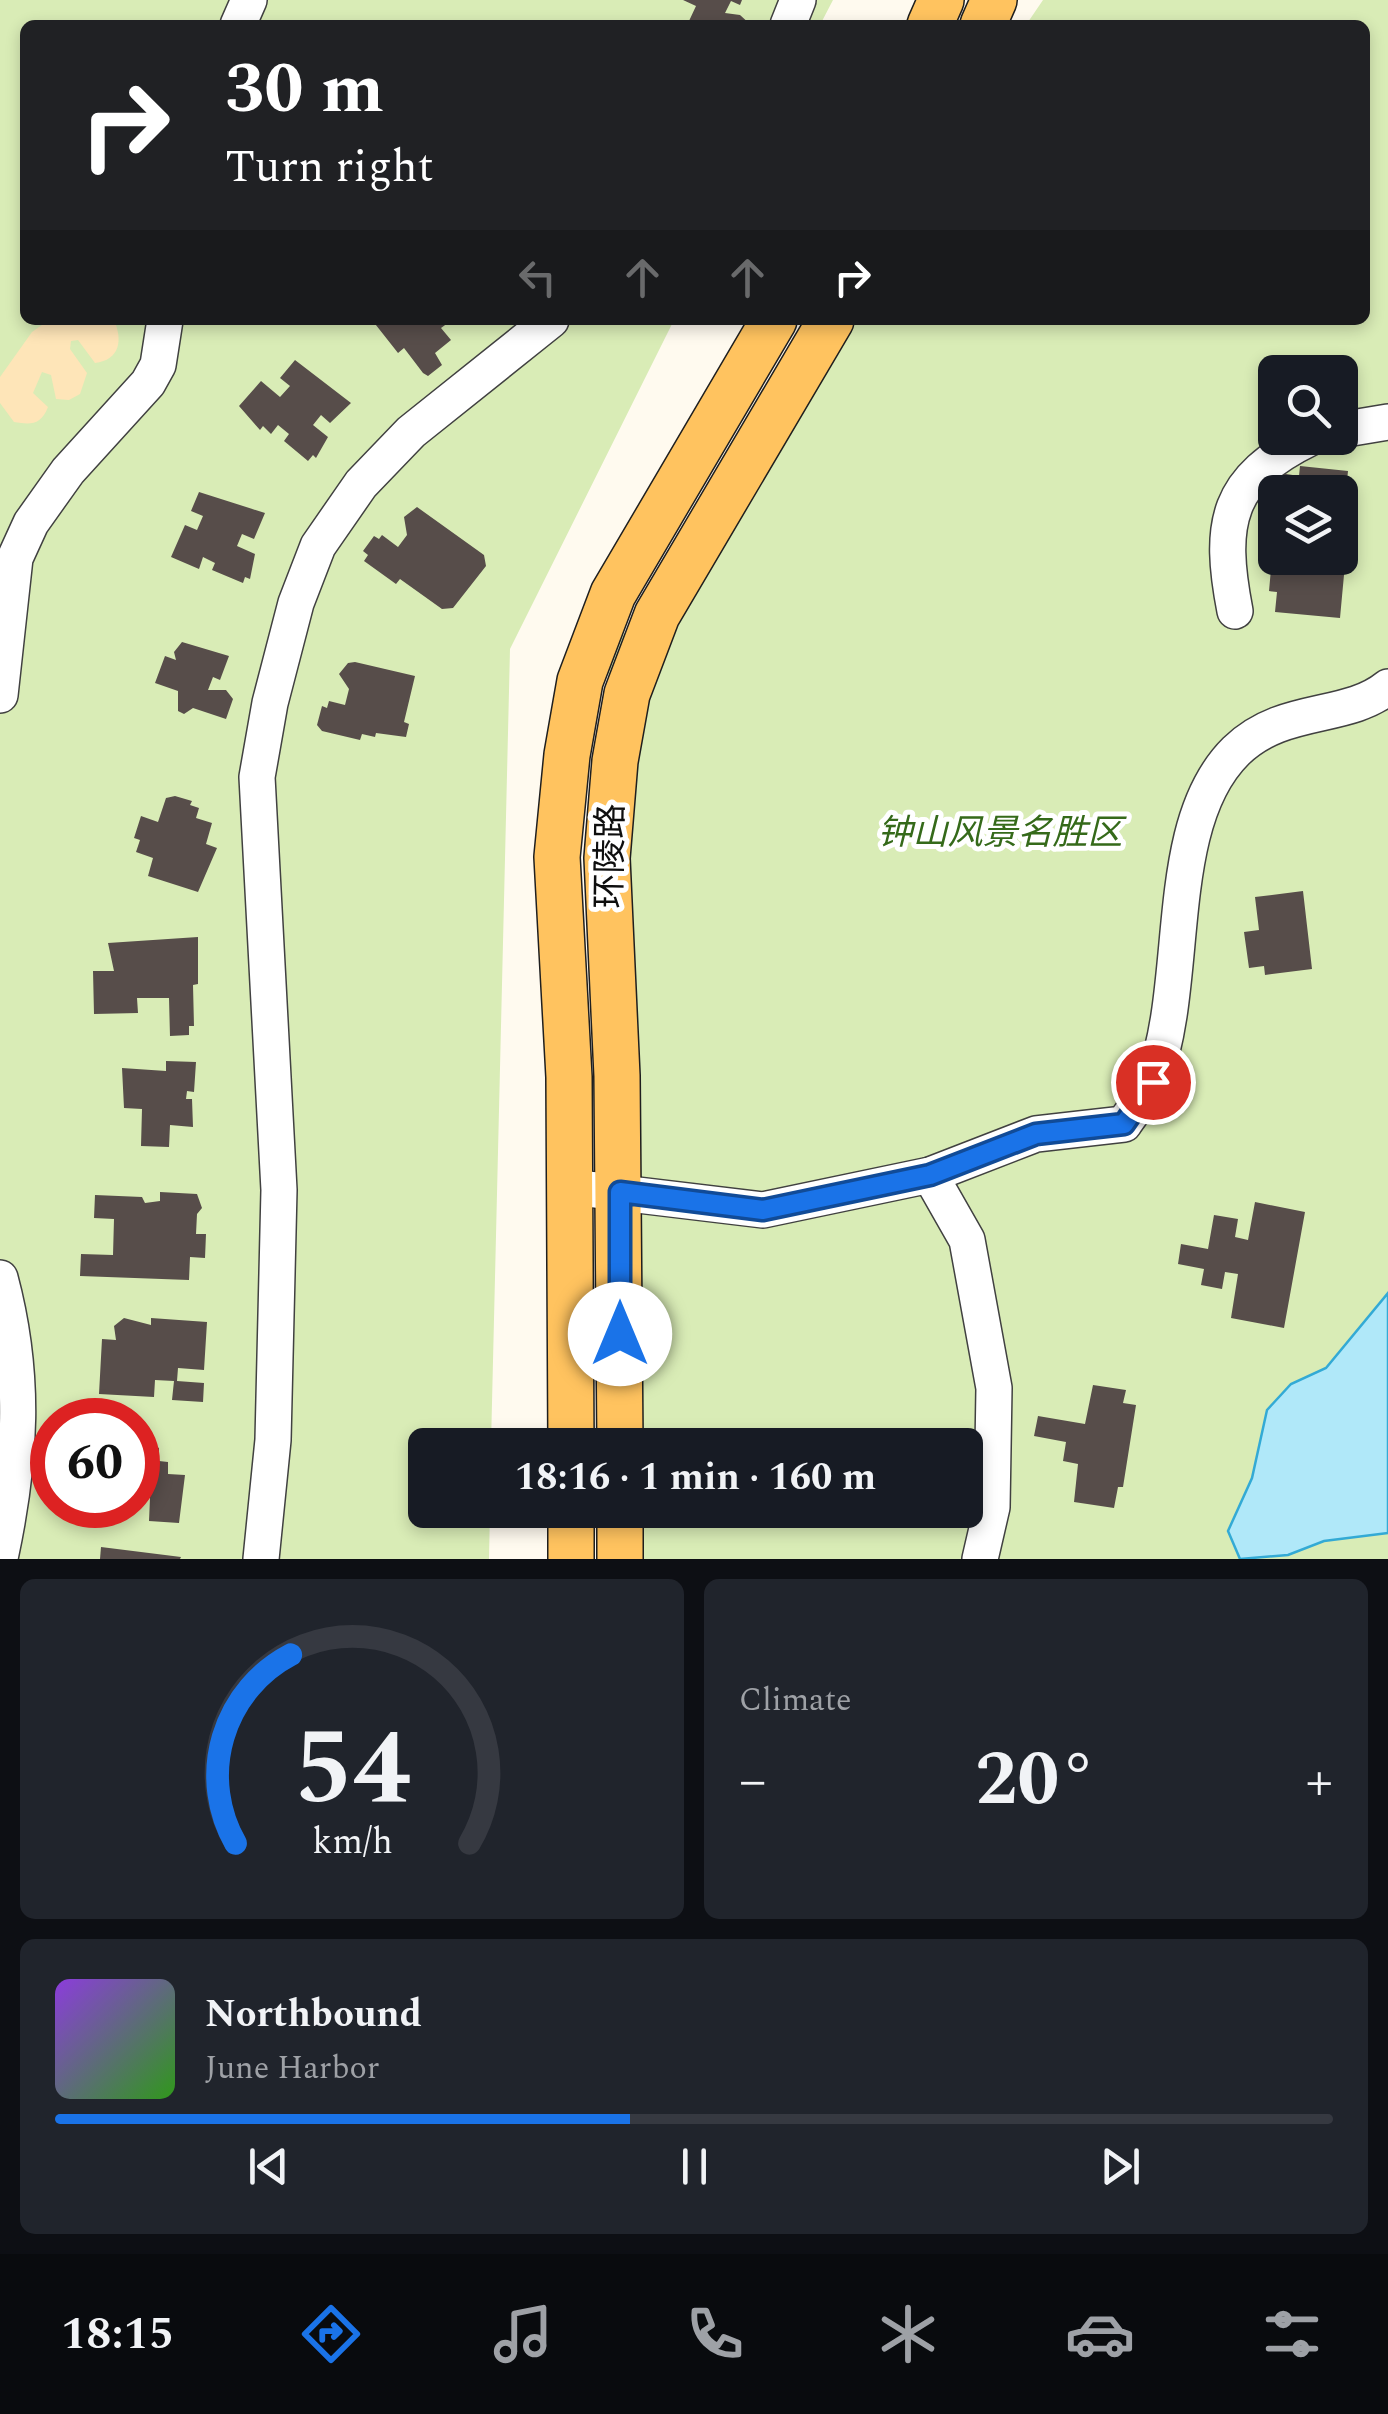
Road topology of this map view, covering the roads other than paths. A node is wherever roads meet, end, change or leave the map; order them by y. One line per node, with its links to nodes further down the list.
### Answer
1 (164, 325): 10 (lane)
2 (545, 325): 20 (lane)
3 (771, 325): 12 (main road, 环陵路)
4 (828, 325): 13 (main road, 环陵路)
5 (1388, 422): 6 (lane)
6 (1358, 427)
7 (1283, 455): 8 (lane)
8 (1235, 610)
9 (1388, 687): 11 (lane)
10 (0, 695)
11 (930, 1175): 13 (lane); 23 (lane)
12 (571, 1187): 13 (lane); 15 (main road, 环陵路)
13 (620, 1192): 16 (main road, 环陵路)
14 (0, 1278): 19 (lane)
15 (571, 1428)
16 (620, 1428)
17 (571, 1528): 21 (main road)
18 (620, 1528): 22 (main road)
19 (0, 1558)
20 (261, 1559)
21 (571, 1559)
22 (620, 1559)
23 (980, 1559)

